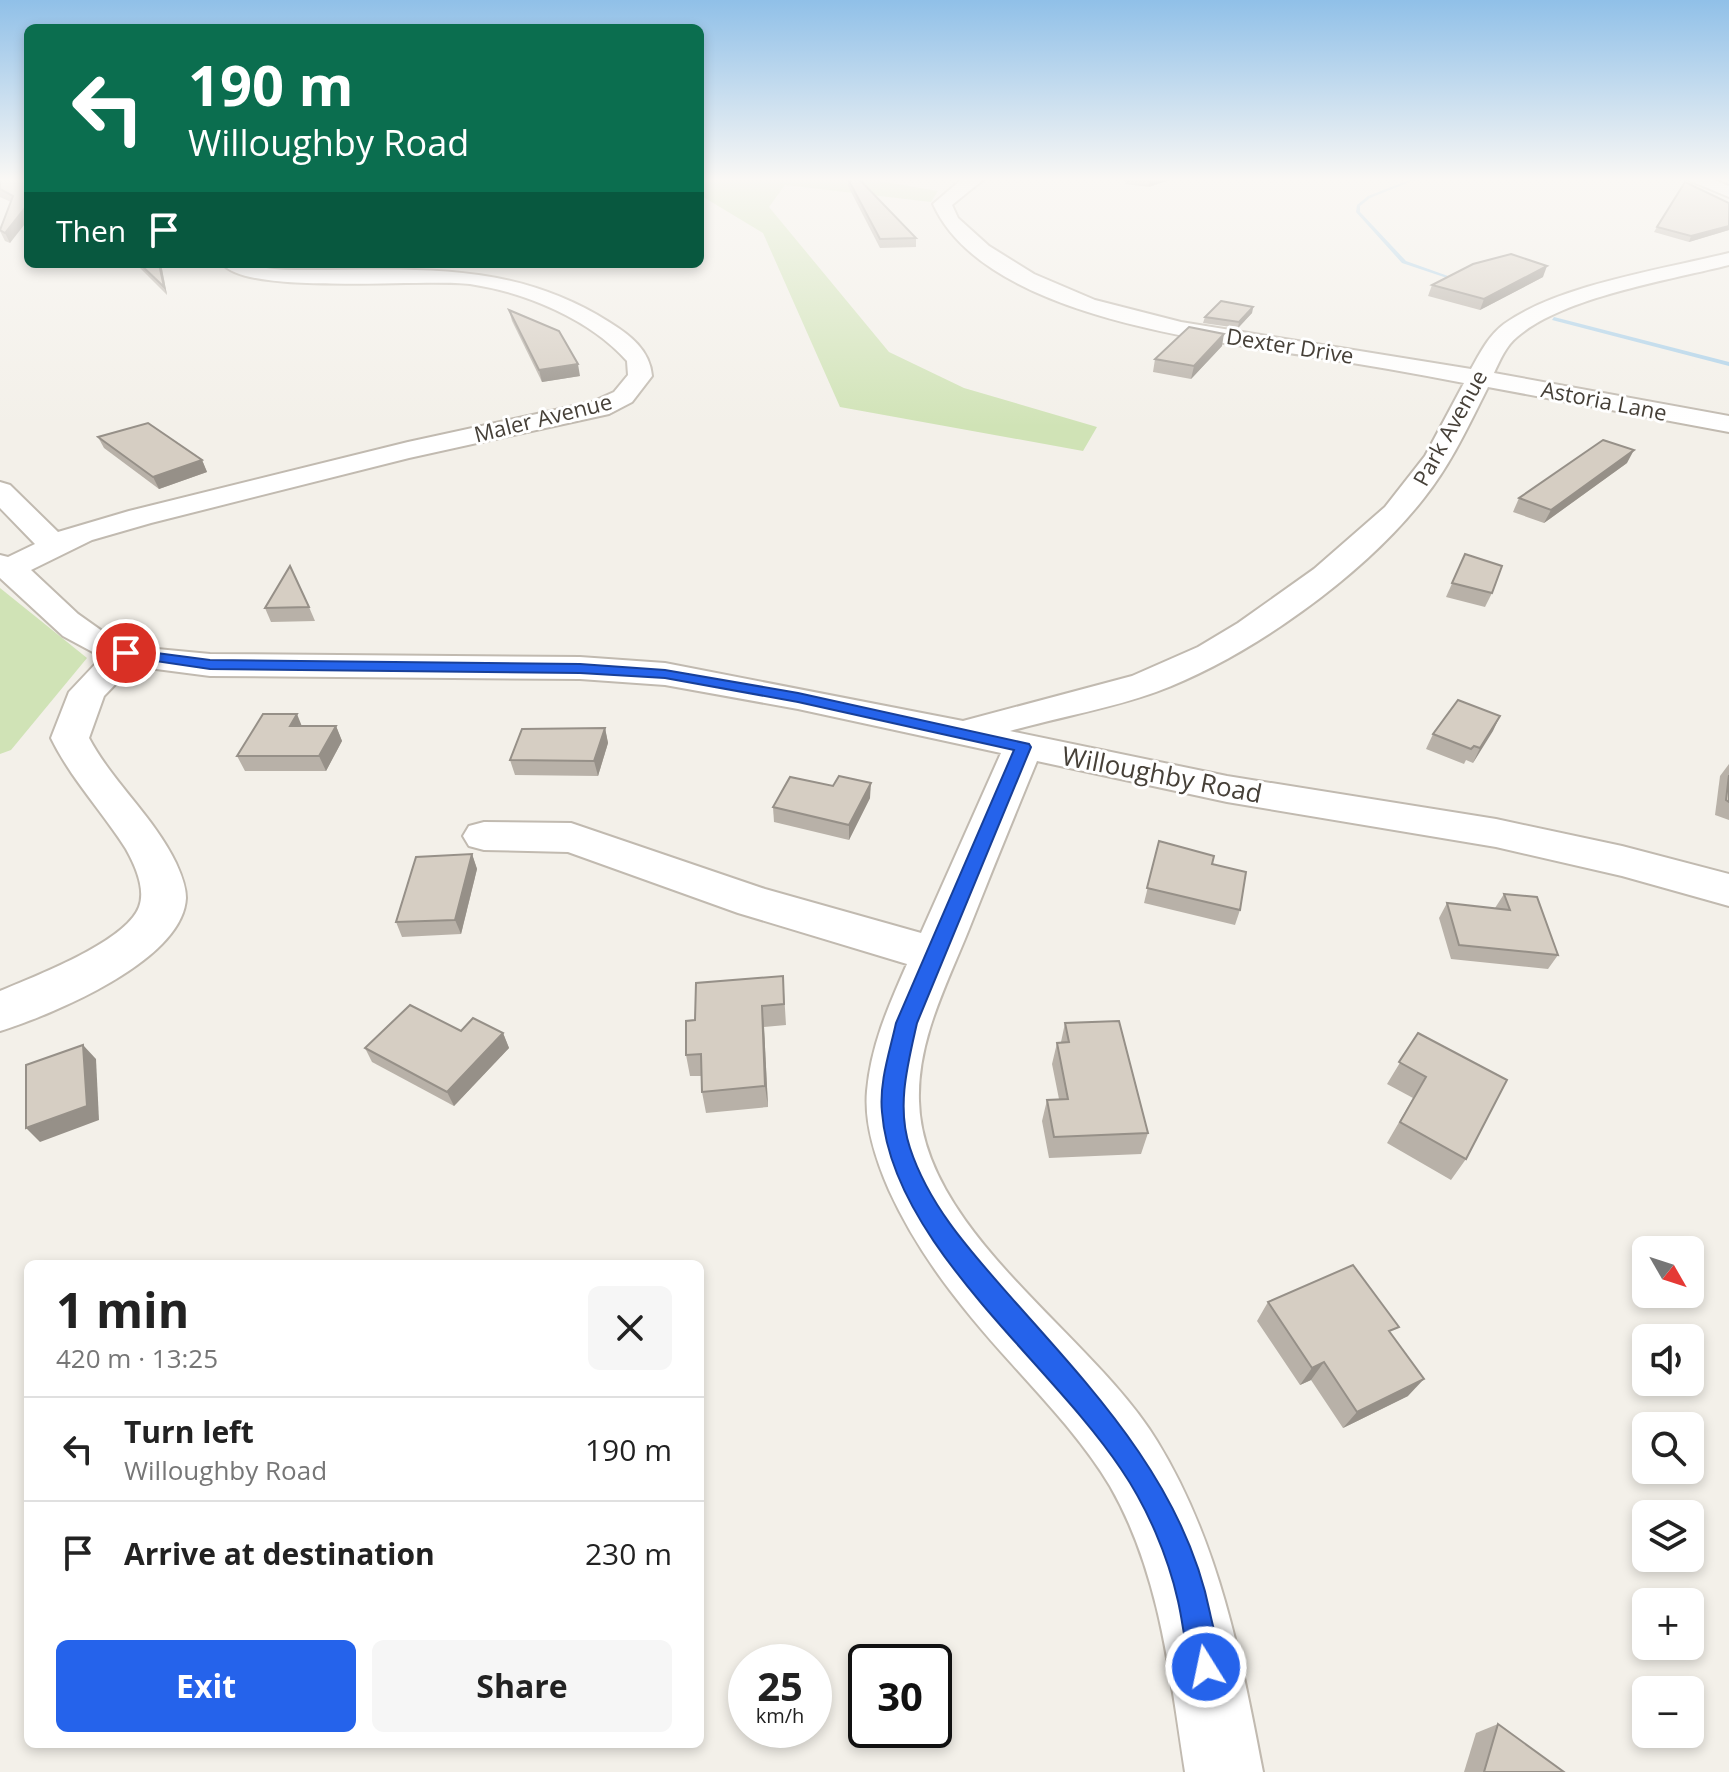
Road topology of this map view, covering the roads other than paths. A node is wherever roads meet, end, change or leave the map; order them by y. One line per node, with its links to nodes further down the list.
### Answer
1 (1000, 262): 4 (street, Dexter Drive)
2 (1719, 262): 4 (street, Park Avenue)
3 (244, 268): 7 (street, Maler Avenue)
4 (1479, 378): 5 (street, Astoria Lane); 10 (street, Park Avenue)
5 (1729, 424)
6 (0, 491): 7 (street)
7 (53, 545): 8 (street, Maler Avenue)
8 (4, 567): 9 (street, Willoughby Road)
9 (126, 653): 11 (street, Willoughby Road); 16 (street)
10 (1063, 707): 11 (street, Park Avenue); 12 (street)
11 (966, 734): 12 (street, Willoughby Road)
12 (1038, 750): 14 (street, Willoughby Road); 15 (street)
13 (484, 836): 15 (street)
14 (1729, 890)
15 (933, 954): 17 (street)
16 (0, 1012)
17 (1224, 1772)

